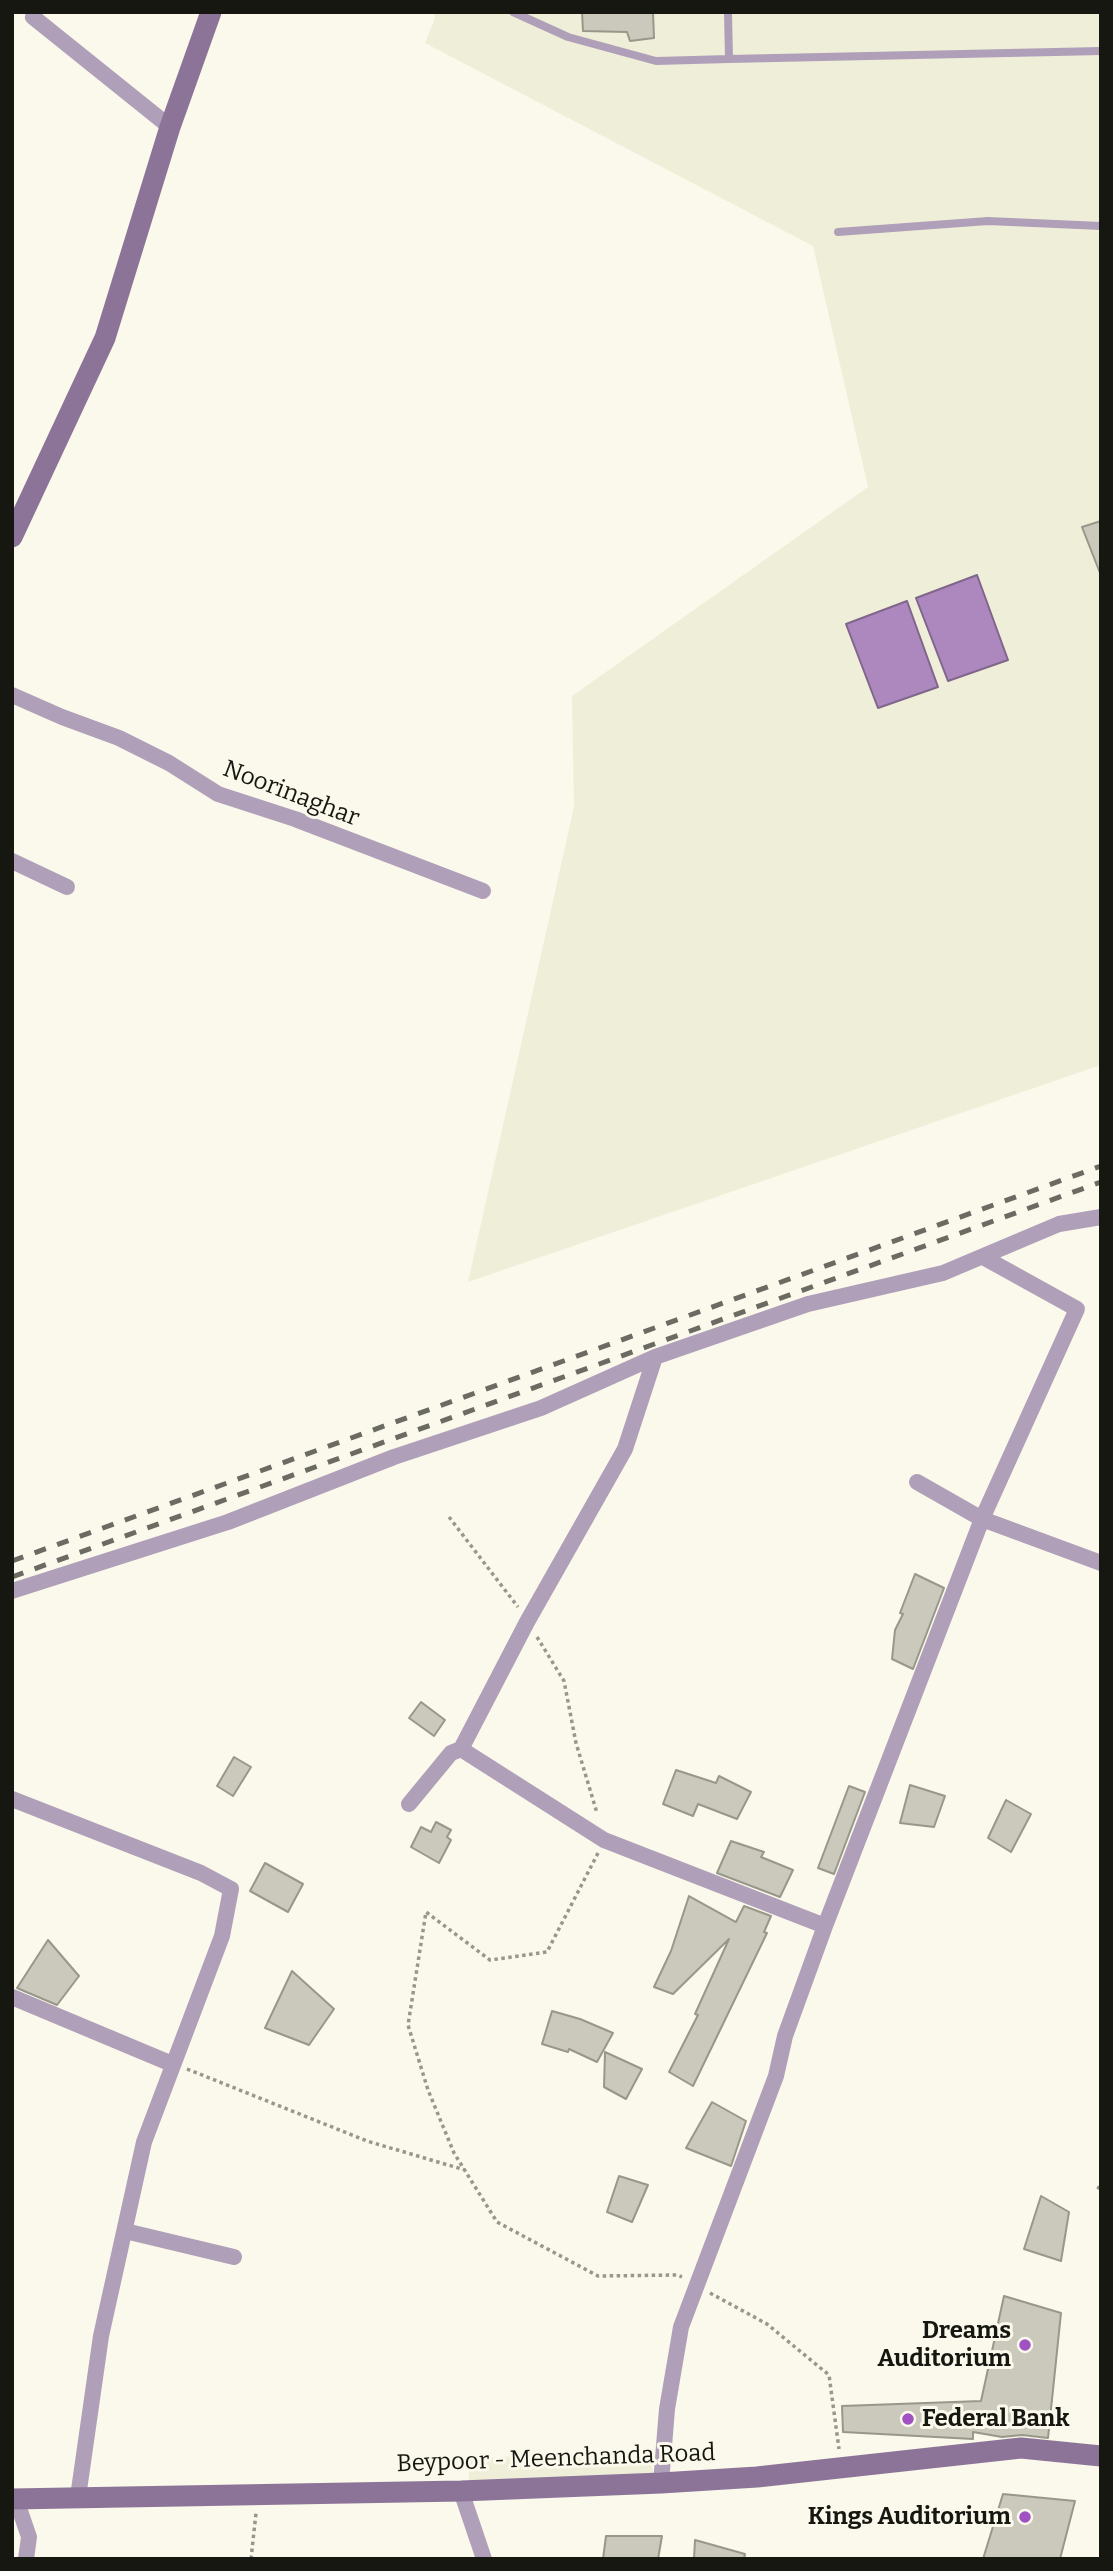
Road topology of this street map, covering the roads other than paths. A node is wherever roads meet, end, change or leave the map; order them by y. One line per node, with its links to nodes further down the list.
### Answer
1 (35, 12): 7 (street)
2 (211, 12): 7 (main road)
3 (513, 12): 6 (lane)
4 (729, 12): 6 (lane)
5 (1101, 51): 6 (lane)
6 (729, 60)
7 (170, 127): 10 (main road)
8 (1101, 226): 9 (lane)
9 (838, 232)
10 (12, 537)
11 (12, 695): 14 (street, Noorinaghar)
12 (12, 861): 13 (street)
13 (67, 887)
14 (483, 891)
15 (1101, 1217): 16 (street)
16 (982, 1256): 17 (street); 19 (street)
17 (655, 1357): 21 (street); 22 (street)
18 (917, 1482): 19 (street)
19 (982, 1519): 20 (street); 25 (street)
20 (1101, 1563)
21 (12, 1591)
22 (461, 1749): 24 (street); 25 (street)
23 (12, 1799): 27 (street)
24 (409, 1804)
25 (825, 1926): 31 (street)
26 (12, 1997): 27 (street)
27 (172, 2064): 28 (street)
28 (125, 2231): 29 (street); 33 (street)
29 (234, 2257)
30 (1101, 2456): 31 (main road, Beypoor - Meenchanda Road)
31 (661, 2483): 32 (main road, Beypoor - Meenchanda Road)
32 (461, 2491): 33 (main road, Beypoor - Meenchanda Road); 36 (street)
33 (78, 2497): 34 (main road, Beypoor - Meenchanda Road)
34 (14, 2499): 35 (street)
35 (26, 2559)
36 (484, 2559)

